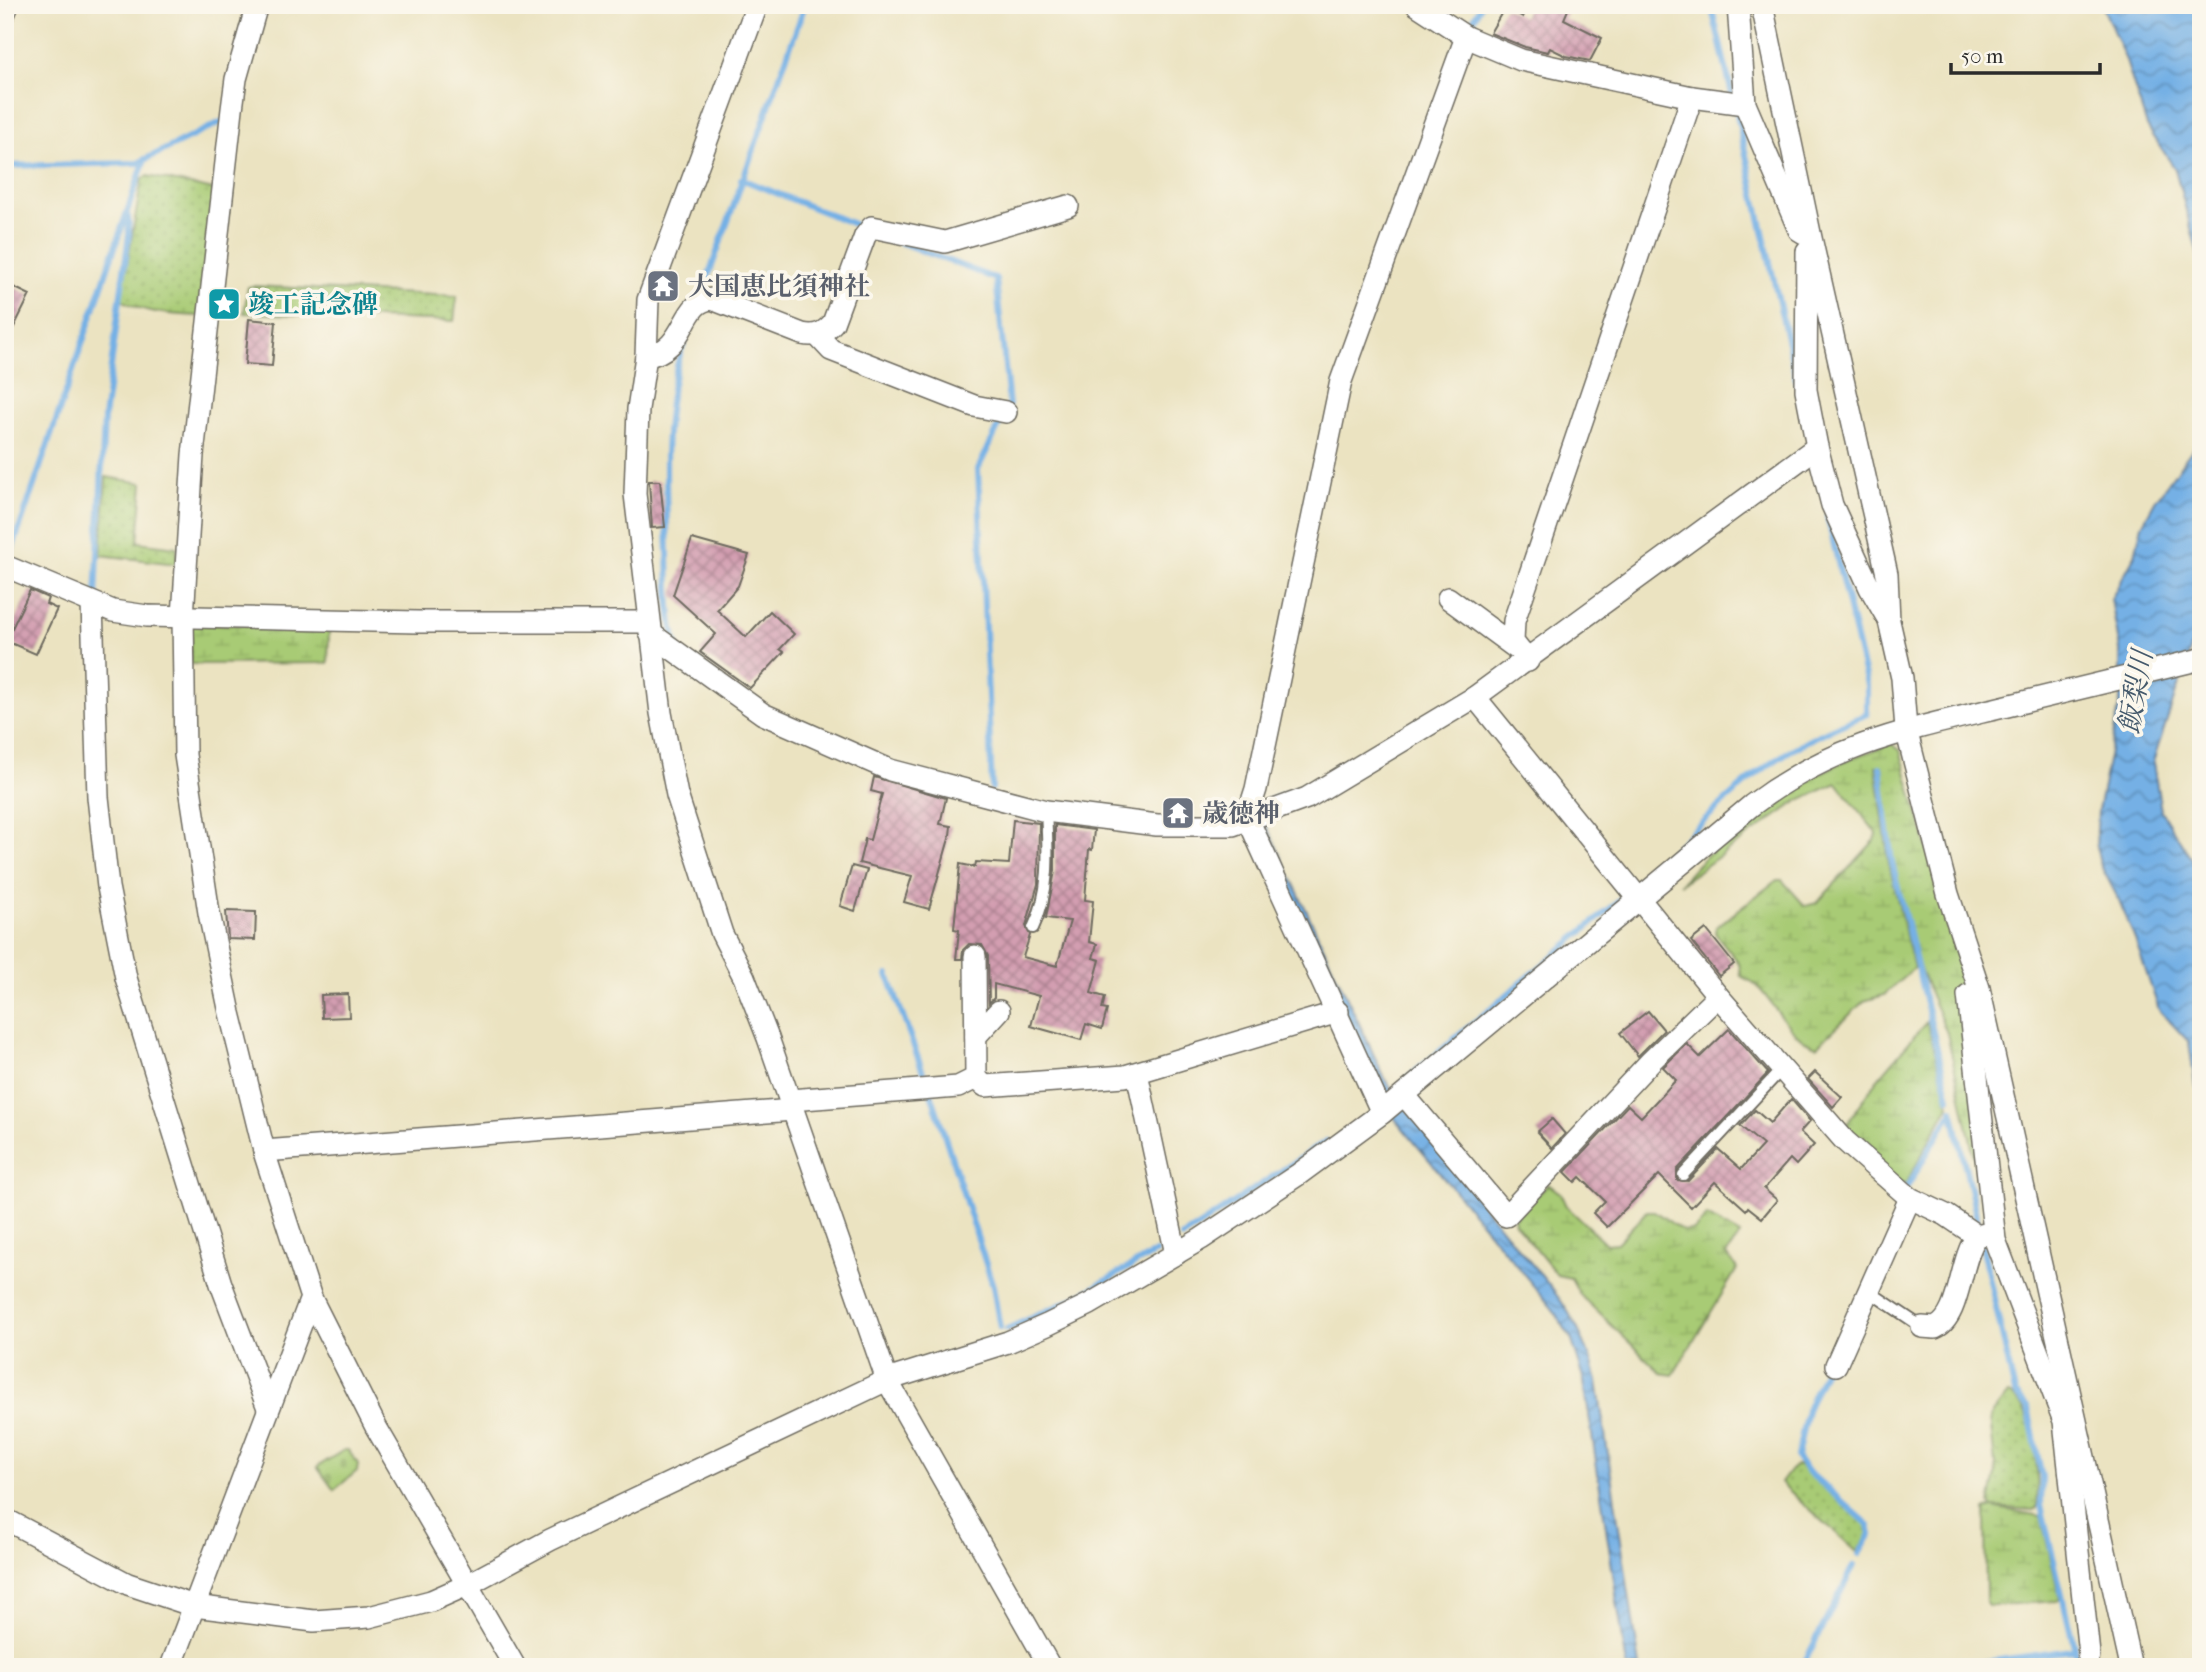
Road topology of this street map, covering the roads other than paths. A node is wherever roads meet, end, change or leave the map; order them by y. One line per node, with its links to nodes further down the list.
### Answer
1 (8, 5): 7 (street)
2 (257, 5): 20 (street)
3 (757, 5): 14 (street)
4 (1417, 5): 8 (street)
5 (1738, 5): 10 (street)
6 (1762, 5): 12 (street)
7 (5, 12)
8 (1466, 37): 9 (street); 28 (street)
9 (1692, 97): 10 (street); 23 (street)
10 (1745, 104): 12 (street)
11 (1068, 206): 13 (street)
12 (1811, 238): 16 (street); 21 (street)
13 (817, 335): 14 (street); 15 (street)
14 (646, 356): 22 (street)
15 (1006, 412)
16 (1817, 447): 21 (street); 23 (street)
17 (8, 574): 19 (street)
18 (1448, 598): 23 (street)
19 (92, 603): 20 (street); 52 (street)
20 (183, 617): 22 (street); 42 (street)
21 (1889, 621): 26 (street)
22 (649, 627): 27 (street); 41 (street)
23 (1522, 655): 25 (street)
24 (2201, 659): 26 (street)
25 (1475, 697): 28 (street); 29 (street)
26 (1916, 727): 29 (street); 32 (street)
27 (1046, 811): 28 (street); 30 (lane)
28 (1248, 816): 35 (street)
29 (1639, 900): 33 (street); 40 (street)
30 (1033, 928)
31 (975, 956): 36 (street)
32 (1970, 958): 45 (street); 53 (street)
33 (1718, 996): 37 (street); 40 (street)
34 (999, 1011): 36 (street)
35 (1338, 1012): 38 (street); 40 (street)
36 (976, 1035): 39 (street)
37 (1783, 1069): 43 (lane); 44 (street)
38 (1137, 1073): 39 (street); 46 (street)
39 (976, 1078): 41 (street)
40 (1394, 1104): 46 (street)
41 (791, 1105): 42 (street); 51 (street)
42 (264, 1151): 48 (street)
43 (1683, 1175)
44 (1910, 1198): 45 (street); 47 (street)
45 (1986, 1234): 49 (street); 53 (street)
46 (1177, 1254): 51 (street)
47 (1867, 1290): 49 (lane); 50 (street)
48 (311, 1298): 52 (street); 55 (street)
49 (1922, 1326)
50 (1836, 1365)
51 (887, 1380): 55 (street); 59 (street)
52 (268, 1408): 56 (street)
53 (2070, 1420): 60 (street); 61 (street)
54 (5, 1519): 56 (street)
55 (467, 1585): 56 (street); 58 (street)
56 (194, 1606): 57 (street)
57 (172, 1667)
58 (515, 1667)
59 (1050, 1667)
60 (2088, 1667)
61 (2131, 1667)

